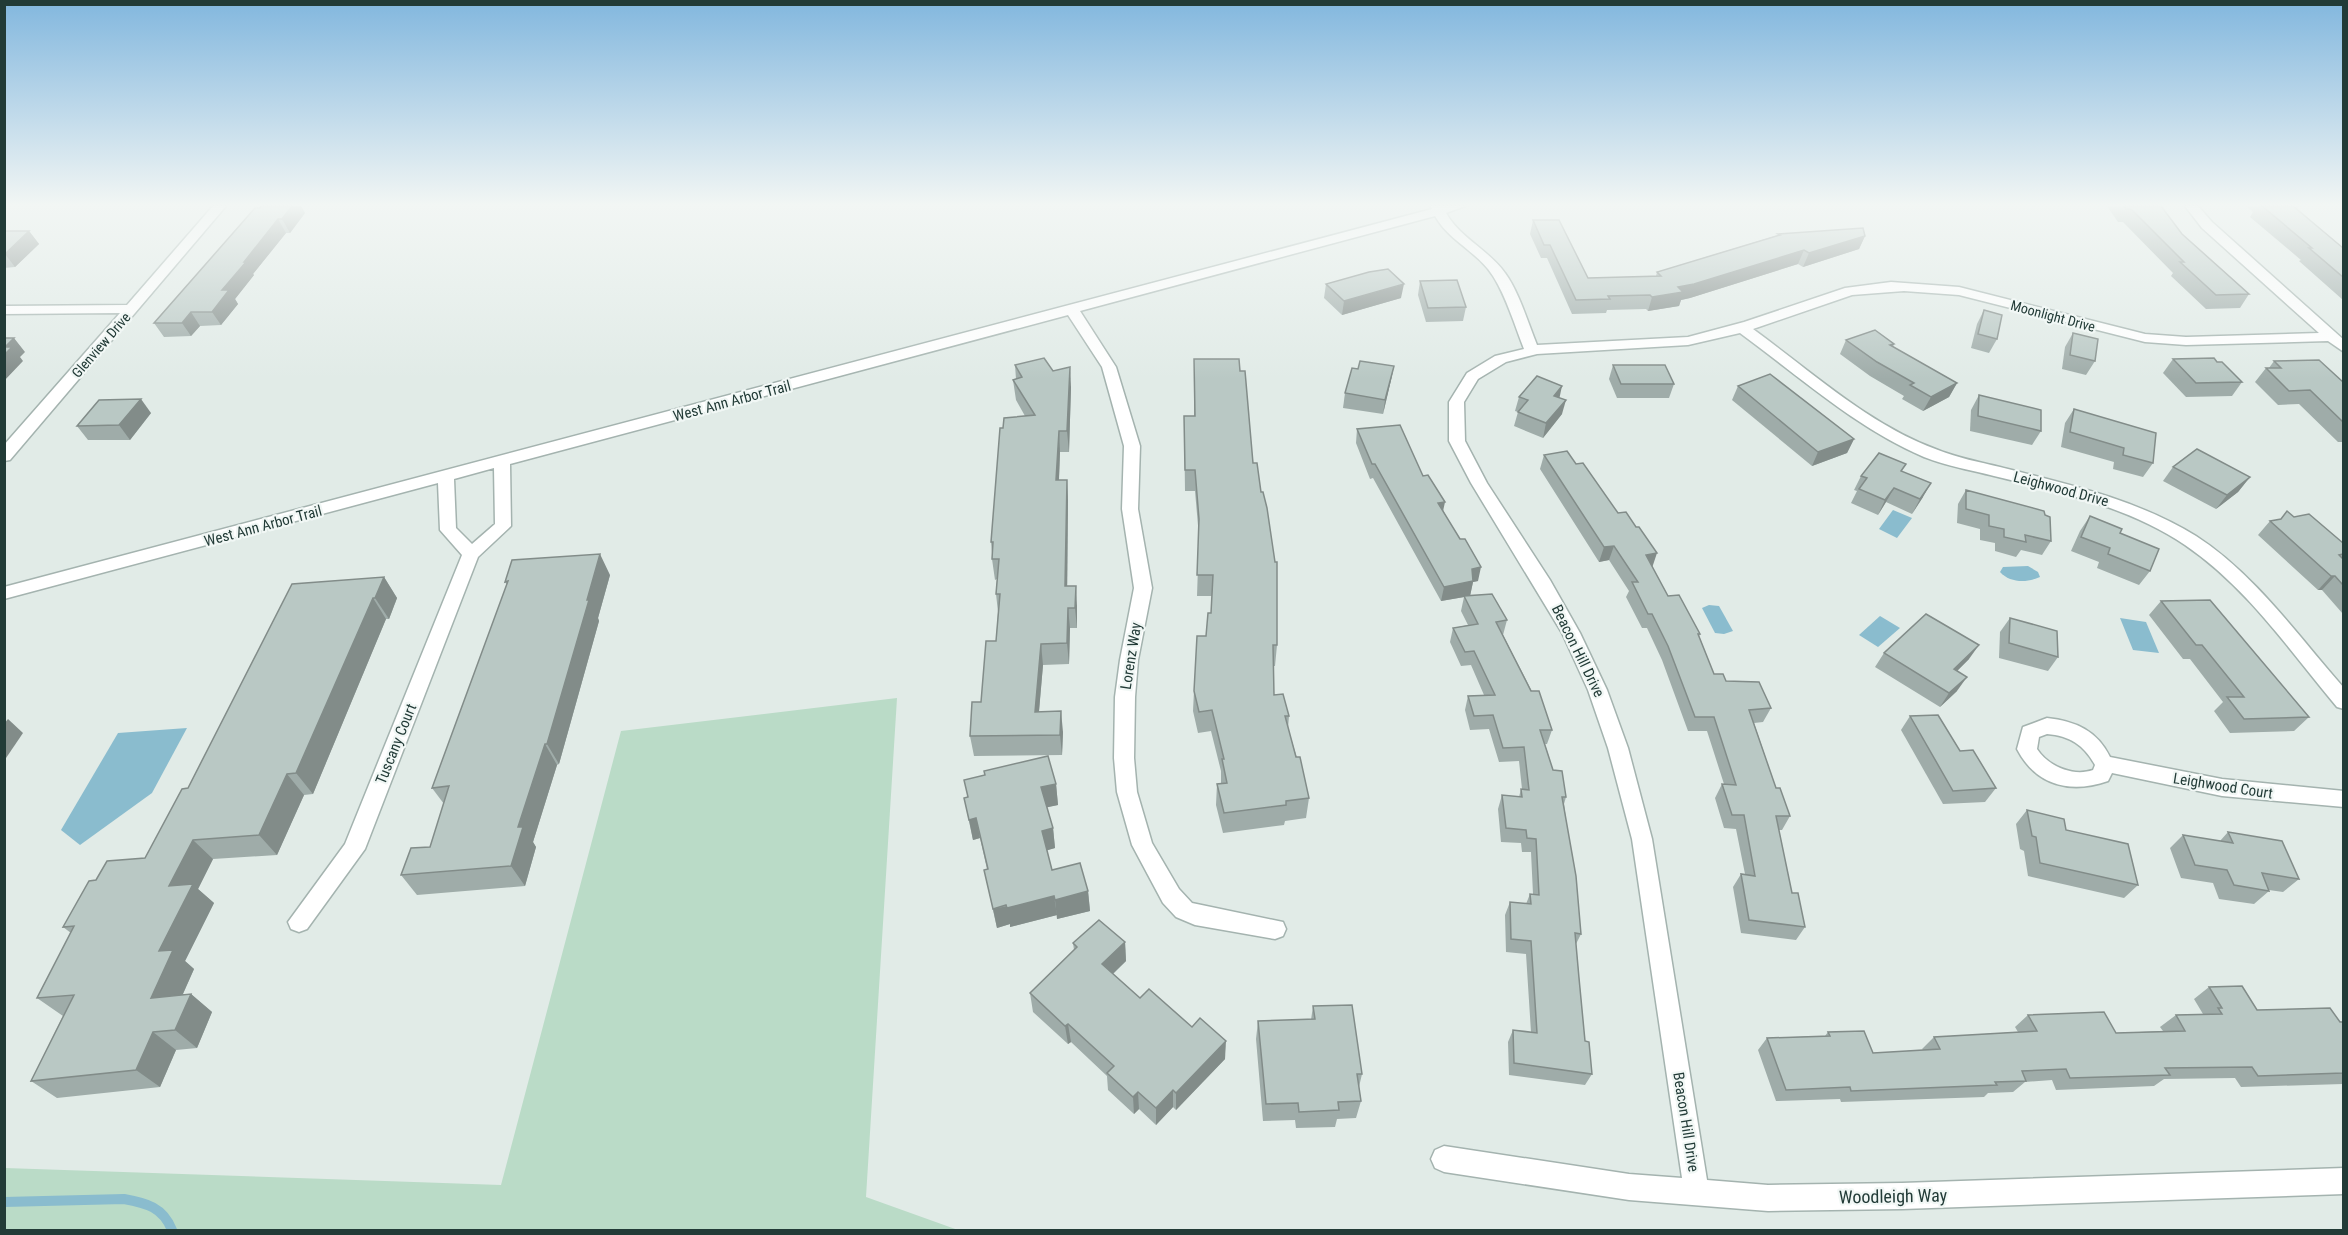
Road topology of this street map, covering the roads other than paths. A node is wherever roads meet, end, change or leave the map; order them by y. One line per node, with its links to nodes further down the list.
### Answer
1 (170, 264): 5 (street, Glenview Drive)
2 (1240, 264): 7 (street, West Ann Arbor Trail)
3 (1490, 264): 11 (street)
4 (2250, 264): 9 (street)
5 (131, 309): 6 (street); 12 (street, Glenview Drive)
6 (4, 310)
7 (1072, 310): 13 (street, West Ann Arbor Trail); 21 (street, Lorenz Way)
8 (1742, 327): 9 (street, Moonlight Drive); 11 (street, Moonlight Drive); 17 (street, Leighwood Drive)
9 (2331, 337): 10 (street)
10 (2343, 348)
11 (1532, 350): 24 (street, Beacon Hill Drive)
12 (4, 456)
13 (502, 462): 14 (street, West Ann Arbor Trail); 15 (street, Tuscany Court)
14 (446, 477): 15 (street); 16 (street, West Ann Arbor Trail)
15 (471, 554): 20 (street, Tuscany Court)
16 (4, 593)
17 (2343, 702)
18 (2104, 763): 19 (street, Leighwood Court)
19 (2343, 799)
20 (299, 922)
21 (1275, 929)
22 (1444, 1159): 24 (street, Woodleigh Way)
23 (2343, 1181): 24 (street, Woodleigh Way)
24 (1696, 1190)

